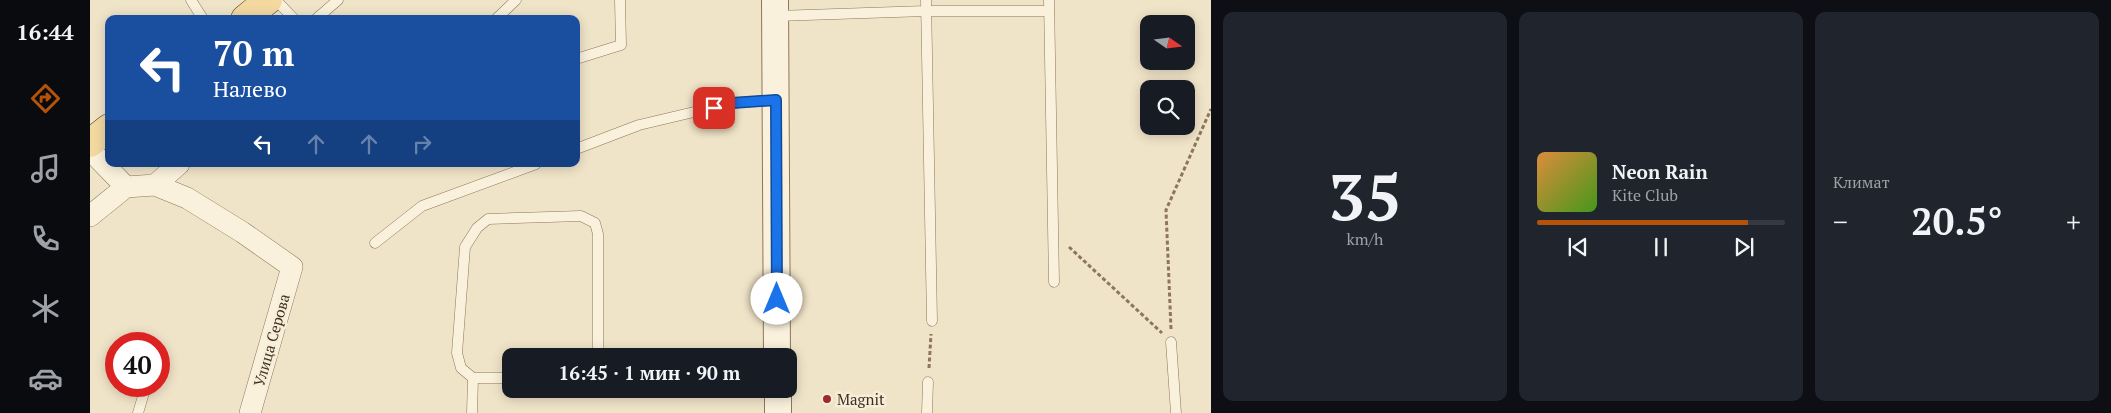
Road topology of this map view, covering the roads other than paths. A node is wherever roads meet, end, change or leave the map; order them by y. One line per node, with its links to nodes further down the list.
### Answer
1 (191, 0): 11 (lane)
2 (268, 0): 12 (main road)
3 (276, 0): 13 (lane)
4 (338, 0): 14 (lane)
5 (516, 0): 15 (lane)
6 (620, 0): 16 (lane)
7 (926, 0): 10 (lane)
8 (1049, 5): 10 (lane); 30 (lane)
9 (775, 8): 10 (lane); 17 (street)
10 (926, 12): 31 (lane)
11 (200, 15)
12 (250, 15)
13 (290, 15)
14 (321, 15)
15 (500, 15)
16 (580, 58)
17 (776, 100): 20 (lane); 34 (street)
18 (105, 131): 19 (main road)
19 (90, 143)
20 (580, 148)
21 (90, 150): 22 (street)
22 (105, 165)
23 (107, 167): 27 (street)
24 (175, 167): 26 (street)
25 (528, 167): 29 (lane)
26 (155, 185): 27 (street); 41 (street, Улица Серова)
27 (126, 187): 28 (street)
28 (90, 216)
29 (375, 243)
30 (1054, 282)
31 (932, 321)
32 (1172, 342): 45 (lane)
33 (598, 348): 35 (lane)
34 (777, 348)
35 (473, 378): 36 (lane); 42 (lane)
36 (502, 378)
37 (928, 382): 44 (lane)
38 (143, 397): 40 (lane)
39 (778, 398): 43 (street)
40 (138, 413)
41 (250, 413)
42 (472, 413)
43 (778, 413)
44 (927, 413)
45 (1176, 413)

